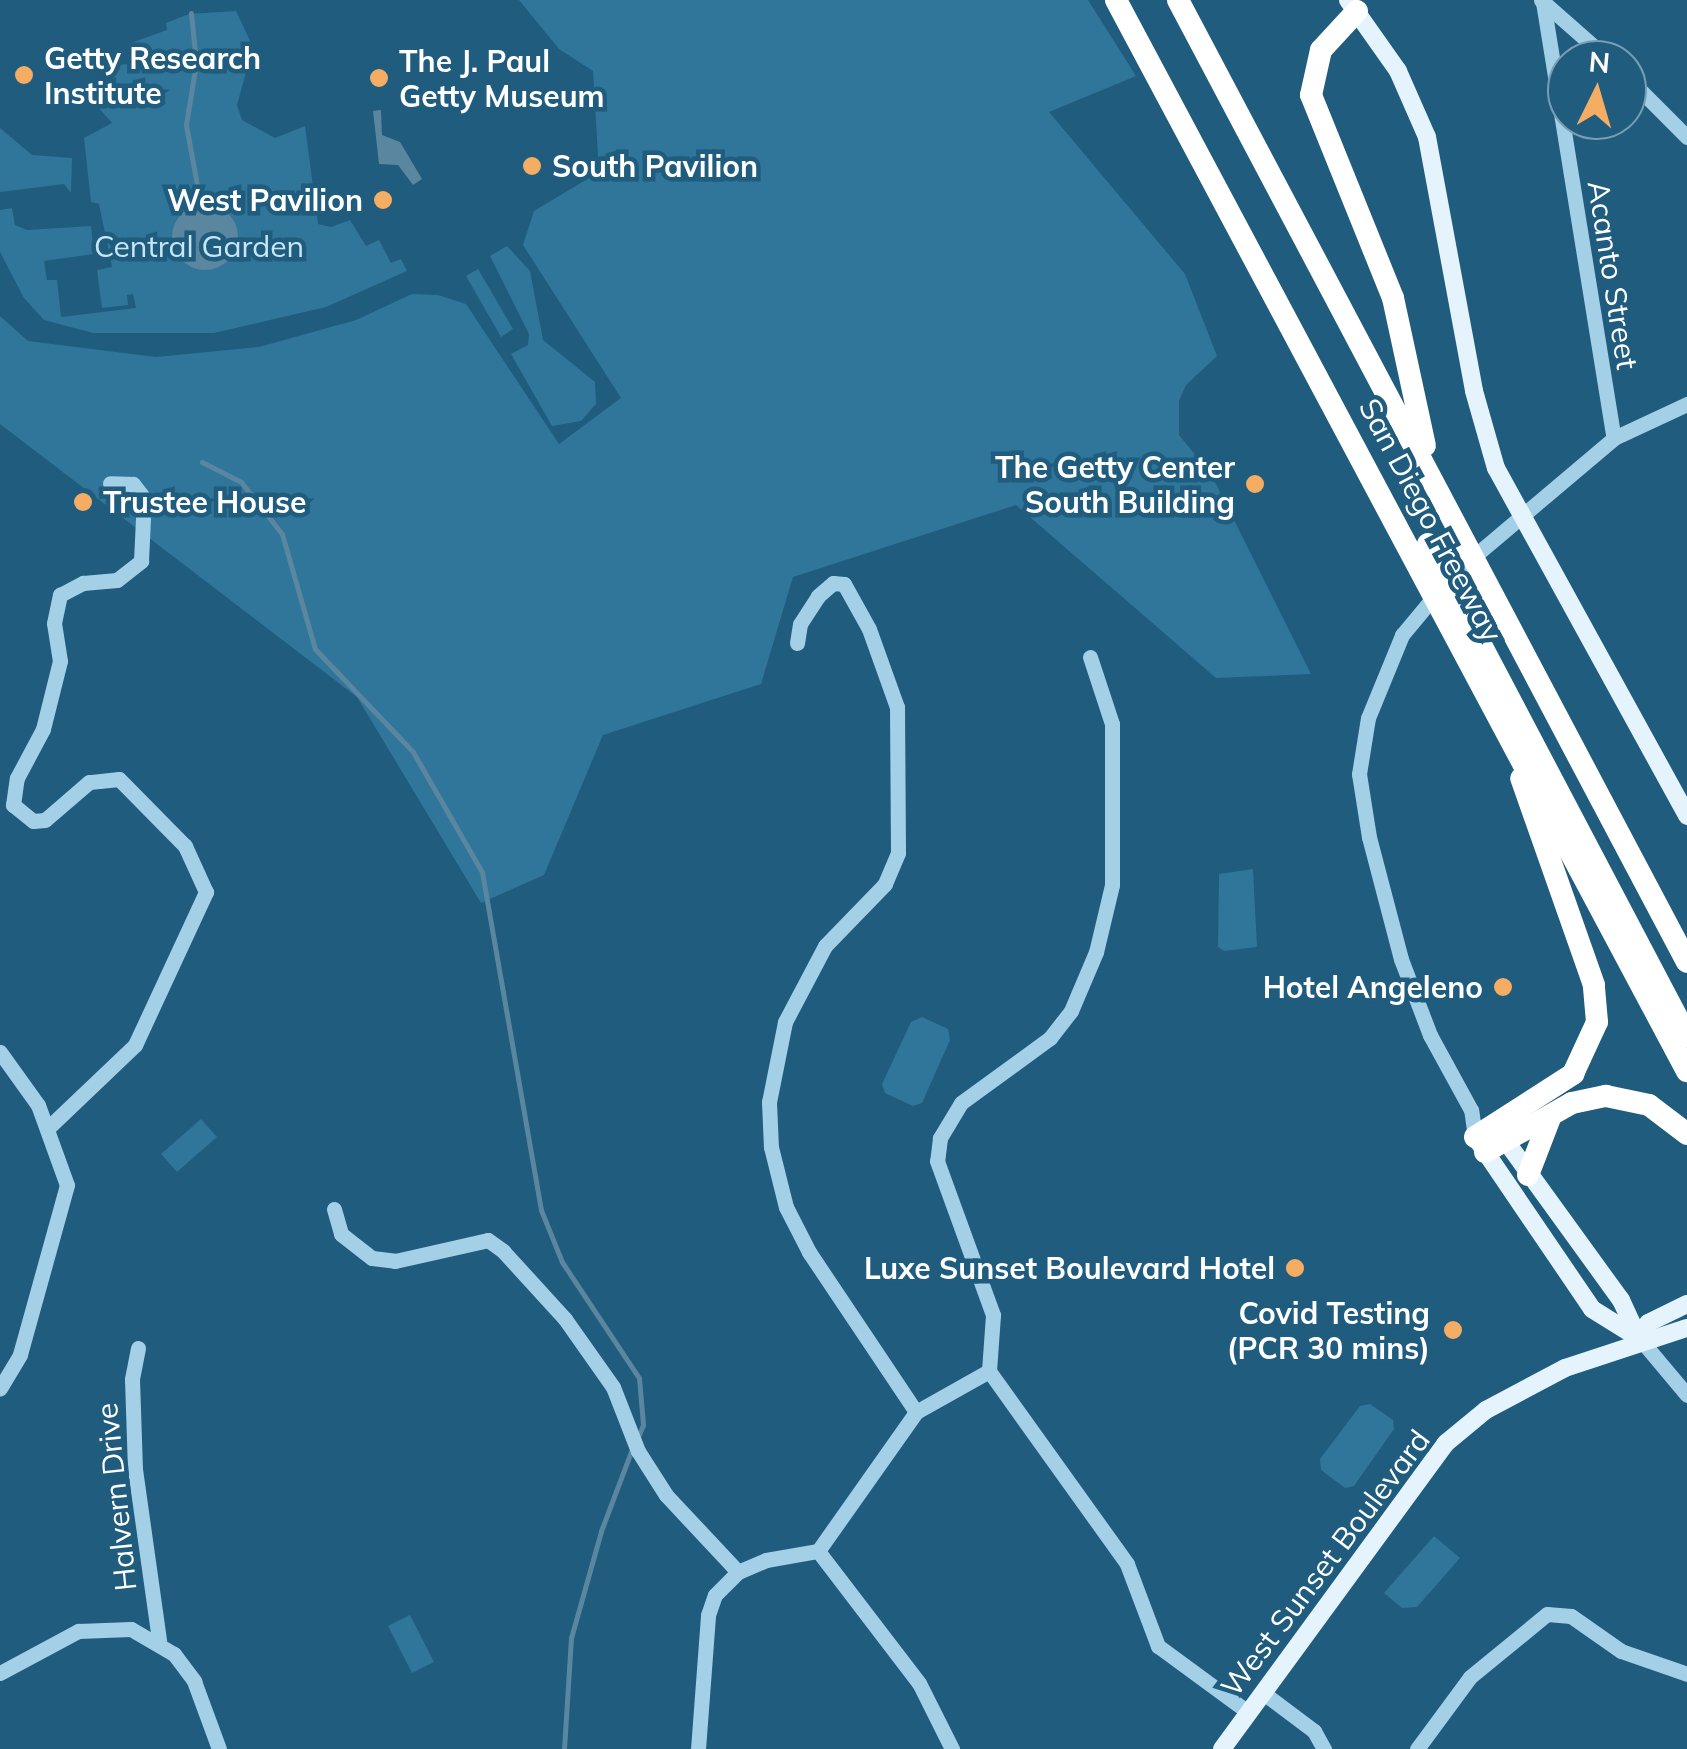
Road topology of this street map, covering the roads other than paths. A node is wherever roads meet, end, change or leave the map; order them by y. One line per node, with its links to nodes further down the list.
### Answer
1 (1116, 0): 14 (highway, San Diego Freeway)
2 (1133, 0): 14 (highway)
3 (1178, 0): 11 (highway, San Diego Freeway)
4 (1542, 1): 6 (street); 10 (street, Acanto Street)
5 (1358, 4): 11 (highway); 13 (main road)
6 (1587, 40)
7 (1647, 97): 8 (street)
8 (1687, 136)
9 (1687, 404): 10 (street)
10 (1614, 438): 13 (street)
11 (1432, 479): 20 (highway, San Diego Freeway)
12 (110, 483): 25 (street)
13 (1519, 514): 19 (main road); 27 (street)
14 (1432, 568): 15 (highway, San Diego Freeway)
15 (1453, 608): 18 (highway, San Diego Freeway); 21 (highway)
16 (797, 643): 37 (street)
17 (1090, 657): 34 (street)
18 (1497, 708): 23 (highway, San Diego Freeway); 27 (highway)
19 (1687, 816)
20 (1686, 960)
21 (1687, 1036)
22 (0, 1052): 25 (street)
23 (1687, 1071)
24 (1550, 1118): 26 (highway); 27 (highway); 28 (highway)
25 (49, 1127): 35 (street)
26 (1687, 1134)
27 (1490, 1138): 28 (main road); 32 (main road)
28 (1528, 1175): 32 (main road)
29 (334, 1209): 39 (street)
30 (1687, 1304): 32 (main road, West Sunset Boulevard)
31 (1687, 1328): 32 (main road, West Sunset Boulevard)
32 (1640, 1340): 36 (street); 43 (main road, West Sunset Boulevard)
33 (138, 1348): 40 (street, Halvern Drive)
34 (989, 1371): 37 (street); 44 (street)
35 (0, 1388)
36 (1687, 1395)
37 (916, 1412): 38 (street)
38 (818, 1551): 39 (street); 47 (street)
39 (738, 1572): 46 (street)
40 (159, 1640): 41 (street); 45 (street)
41 (0, 1673)
42 (1687, 1674): 50 (street)
43 (1262, 1692): 44 (main road, West Sunset Boulevard); 49 (street)
44 (1248, 1712): 48 (main road, West Sunset Boulevard)
45 (219, 1749)
46 (698, 1749)
47 (952, 1749)
48 (1222, 1749)
49 (1324, 1749)
50 (1417, 1749)

